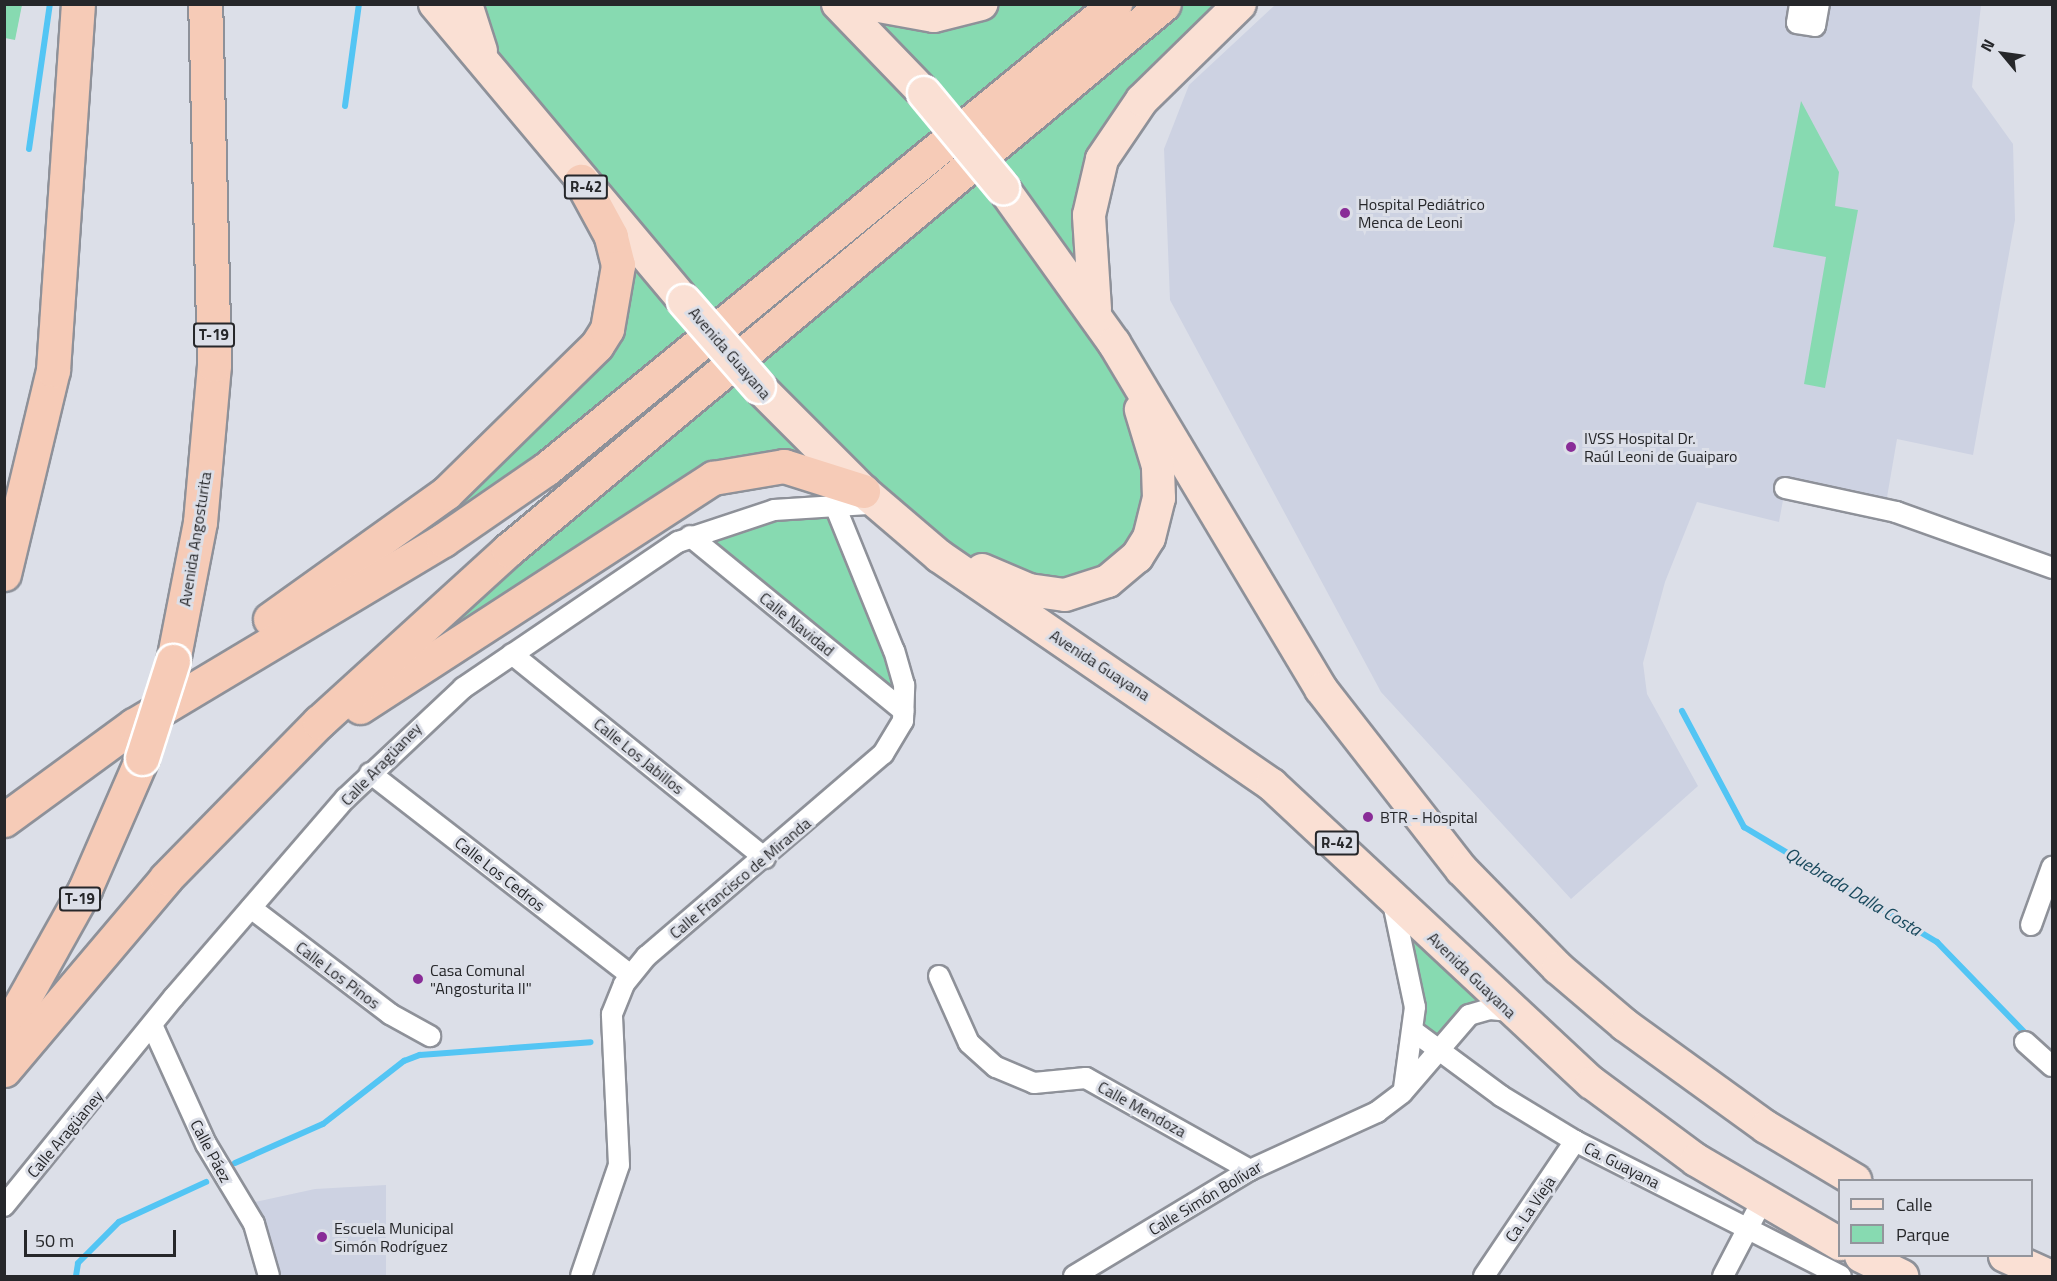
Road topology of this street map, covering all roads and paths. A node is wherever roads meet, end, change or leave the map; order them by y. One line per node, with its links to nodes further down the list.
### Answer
1 (78, 4): 21 (highway)
2 (205, 4): 38 (highway, Avenida Angosturita / T-19, bridge)
3 (435, 4): 13 (main road, Avenida Guayana / R-42)
4 (466, 4): 13 (main road)
5 (838, 4): 15 (main road, bridge)
6 (868, 4): 7 (main road)
7 (981, 4)
8 (1115, 4): 24 (highway)
9 (1164, 4): 26 (highway)
10 (1240, 4): 15 (main road)
11 (1800, 4): 12 (street)
12 (1819, 4)
13 (489, 71): 14 (main road, Avenida Guayana / R-42)
14 (582, 181): 18 (main road, Avenida Guayana / R-42, bridge); 24 (highway)
15 (1096, 316): 16 (main road)
16 (1114, 343): 18 (main road); 47 (main road)
17 (1785, 488): 20 (street)
18 (859, 500): 19 (street, Calle Aragüaney); 23 (street, Calle Francisco de Miranda); 26 (highway); 30 (main road, Avenida Guayana / R-42)
19 (690, 536): 22 (street, Calle Aragüaney); 23 (street, Calle Navidad)
20 (2052, 568)
21 (4, 574)
22 (512, 654): 25 (street, Calle Aragüaney); 28 (street, Calle Los Jabillos)
23 (904, 711): 28 (street, Calle Francisco de Miranda)
24 (134, 725): 27 (highway)
25 (370, 773): 31 (street, Calle Aragüaney); 33 (street, Calle Los Cedros)
26 (266, 774): 43 (highway)
27 (4, 820)
28 (765, 858): 33 (street, Calle Francisco de Miranda)
29 (2052, 867): 32 (street)
30 (1390, 895): 35 (main road, Avenida Guayana / R-42); 37 (street)
31 (251, 908): 36 (street, Calle Aragüaney); 39 (street, Calle Los Pinos)
32 (2031, 925)
33 (630, 975): 55 (street, Calle Francisco de Miranda)
34 (939, 975): 46 (street, Calle Mendoza)
35 (1510, 1011): 41 (street, Calle Simón Bolívar); 48 (main road, Avenida Guayana / R-42)
36 (152, 1025): 49 (street, Calle Aragüaney); 54 (street, Calle Páez)
37 (1416, 1033): 41 (street, Ca. Guayana); 44 (street)
38 (4, 1034)
39 (430, 1036)
40 (2025, 1042): 42 (street)
41 (1438, 1049): 44 (street, Calle Simón Bolívar); 45 (street, Ca. Guayana)
42 (2052, 1066)
43 (4, 1070)
44 (1402, 1094): 46 (street, Calle Simón Bolívar)
45 (1575, 1141): 50 (street, Ca. Guayana); 57 (street, Ca. La Vieja)
46 (1250, 1170): 56 (street, Calle Simón Bolívar)
47 (1853, 1179)
48 (1762, 1201): 50 (street); 51 (main road, Avenida Guayana / R-42)
49 (4, 1206)
50 (1747, 1230): 58 (street); 59 (street, Ca. Guayana)
51 (1838, 1243)
52 (1863, 1257): 60 (main road)
53 (2006, 1257): 61 (main road)
54 (269, 1276)
55 (581, 1276)
56 (1074, 1276)
57 (1484, 1276)
58 (1723, 1276)
59 (1841, 1276)
60 (1902, 1276)
61 (2049, 1276)

